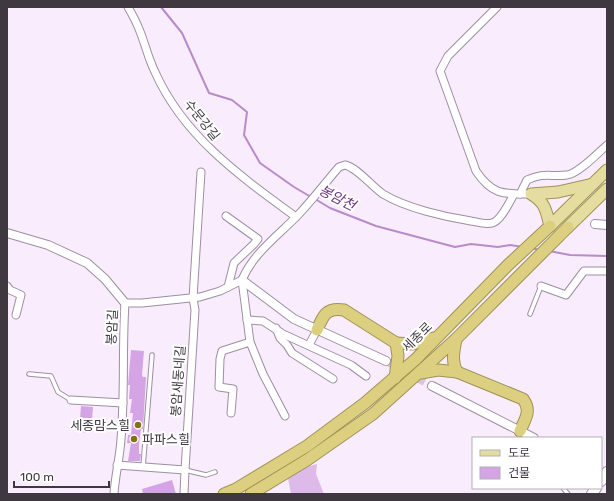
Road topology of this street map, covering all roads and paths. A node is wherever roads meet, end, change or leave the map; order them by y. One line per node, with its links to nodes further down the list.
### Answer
1 (128, 7): 9 (street, 수문강길)
2 (497, 7): 8 (street)
3 (607, 146): 8 (street)
4 (607, 170): 6 (main road, 세종로)
5 (201, 172): 21 (street, 봉암새동네길)
6 (593, 184): 8 (main road); 13 (main road, 세종로)
7 (607, 189): 14 (main road)
8 (522, 194): 9 (street); 13 (main road)
9 (297, 215): 17 (street)
10 (226, 216): 20 (street)
11 (595, 224): 12 (street)
12 (607, 225)
13 (550, 226): 28 (highway, 세종로)
14 (568, 227): 29 (highway)
15 (7, 233): 22 (street, 봉암길)
16 (607, 270): 19 (street)
17 (242, 280): 20 (street); 25 (street); 27 (street)
18 (7, 286): 24 (street)
19 (541, 286): 23 (lane)
20 (228, 287): 21 (street)
21 (193, 298): 22 (street); 50 (street, 봉암새동네길)
22 (125, 303): 43 (street, 봉암길)
23 (530, 314)
24 (16, 315)
25 (247, 320): 26 (street); 30 (street)
26 (276, 328): 32 (street); 40 (street)
27 (317, 330): 31 (highway); 32 (street); 34 (street)
28 (437, 337): 31 (highway); 39 (highway, 세종로)
29 (456, 339): 35 (highway); 36 (highway)
30 (250, 342): 44 (street); 45 (street)
31 (396, 343): 39 (highway)
32 (309, 345): 38 (street)
33 (152, 355): 49 (lane)
34 (386, 361)
35 (421, 372): 36 (highway); 55 (highway)
36 (457, 372): 46 (highway)
37 (29, 374): 42 (lane)
38 (366, 376)
39 (394, 378): 54 (highway, 세종로)
40 (333, 379)
41 (432, 386): 46 (street)
42 (71, 400): 43 (street)
43 (123, 403): 48 (street, 봉암길)
44 (231, 413)
45 (285, 416)
46 (520, 431): 47 (street)
47 (532, 437)
48 (117, 465): 49 (street); 52 (street, 봉암길)
49 (143, 467): 50 (street)
50 (185, 470): 51 (lane); 53 (street, 봉암새동네길)
51 (215, 472)
52 (114, 494)
53 (184, 494)
54 (224, 494)
55 (251, 494)

